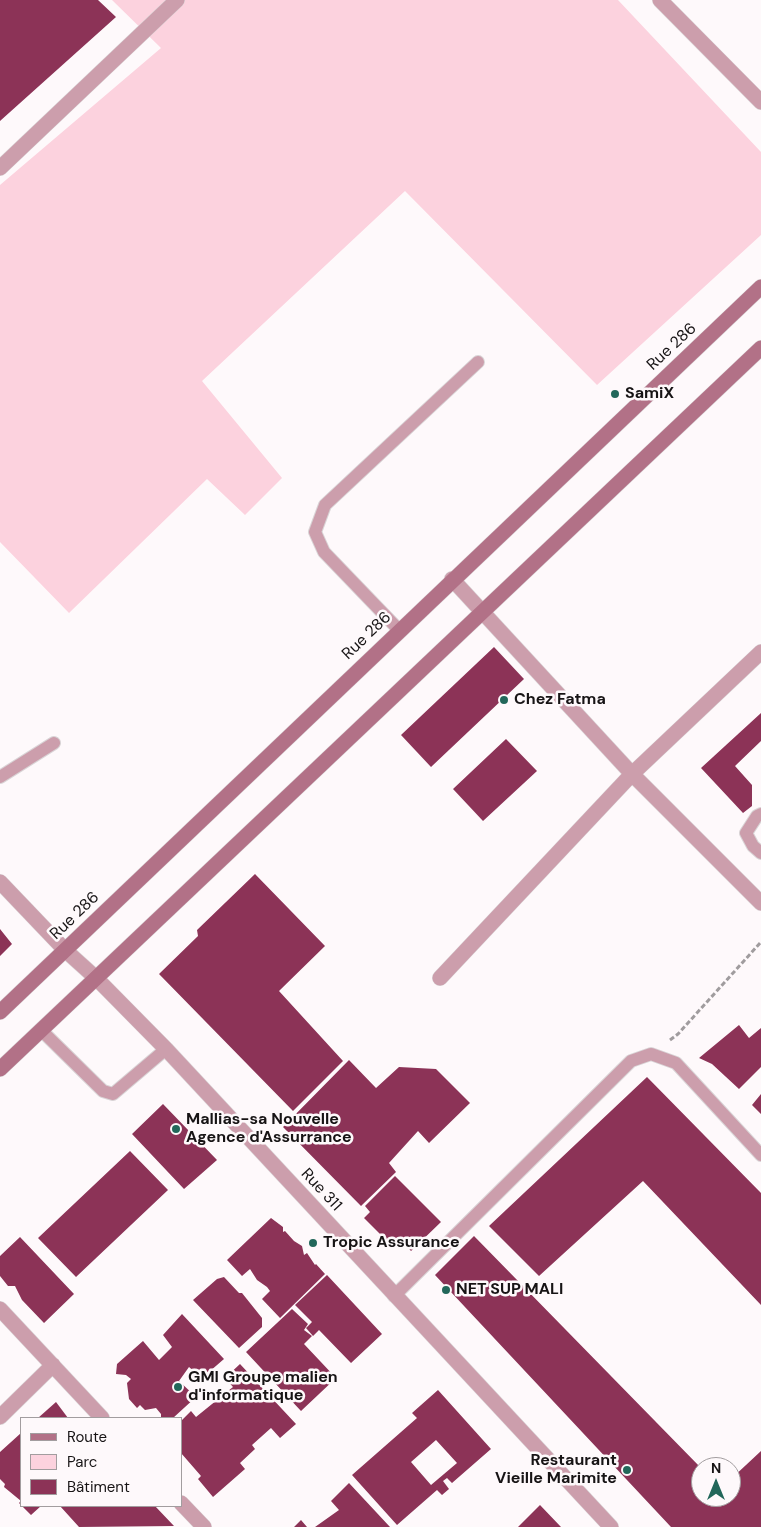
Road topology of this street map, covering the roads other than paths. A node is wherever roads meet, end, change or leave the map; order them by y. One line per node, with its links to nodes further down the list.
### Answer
1 (176, 0): 6 (street)
2 (660, 0): 5 (street)
3 (667, 0): 4 (street)
4 (761, 96)
5 (761, 102)
6 (0, 168)
7 (761, 288): 10 (street, Rue 286)
8 (761, 348): 11 (street)
9 (478, 362): 12 (lane)
10 (452, 579): 11 (street); 12 (street, Rue 286)
11 (483, 610): 15 (street); 22 (street)
12 (399, 630): 21 (street, Rue 286)
13 (761, 652): 15 (street)
14 (54, 743): 16 (lane)
15 (632, 774): 20 (street); 23 (street)
16 (0, 777)
17 (761, 814): 18 (lane)
18 (761, 853)
19 (0, 882): 21 (street, Rue 311)
20 (761, 903)
21 (64, 950): 22 (street, Rue 311); 24 (street, Rue 286)
22 (96, 978): 25 (street); 26 (street, Rue 311)
23 (440, 978)
24 (0, 1012)
25 (41, 1030): 26 (lane); 27 (street)
26 (166, 1049): 29 (street, Rue 311)
27 (0, 1069)
28 (761, 1155): 29 (lane)
29 (394, 1296): 36 (street, Rue 311)
30 (0, 1308): 31 (street)
31 (53, 1365): 32 (street); 33 (street)
32 (0, 1417)
33 (101, 1417)
34 (182, 1503): 35 (street)
35 (204, 1527)
36 (611, 1527)

